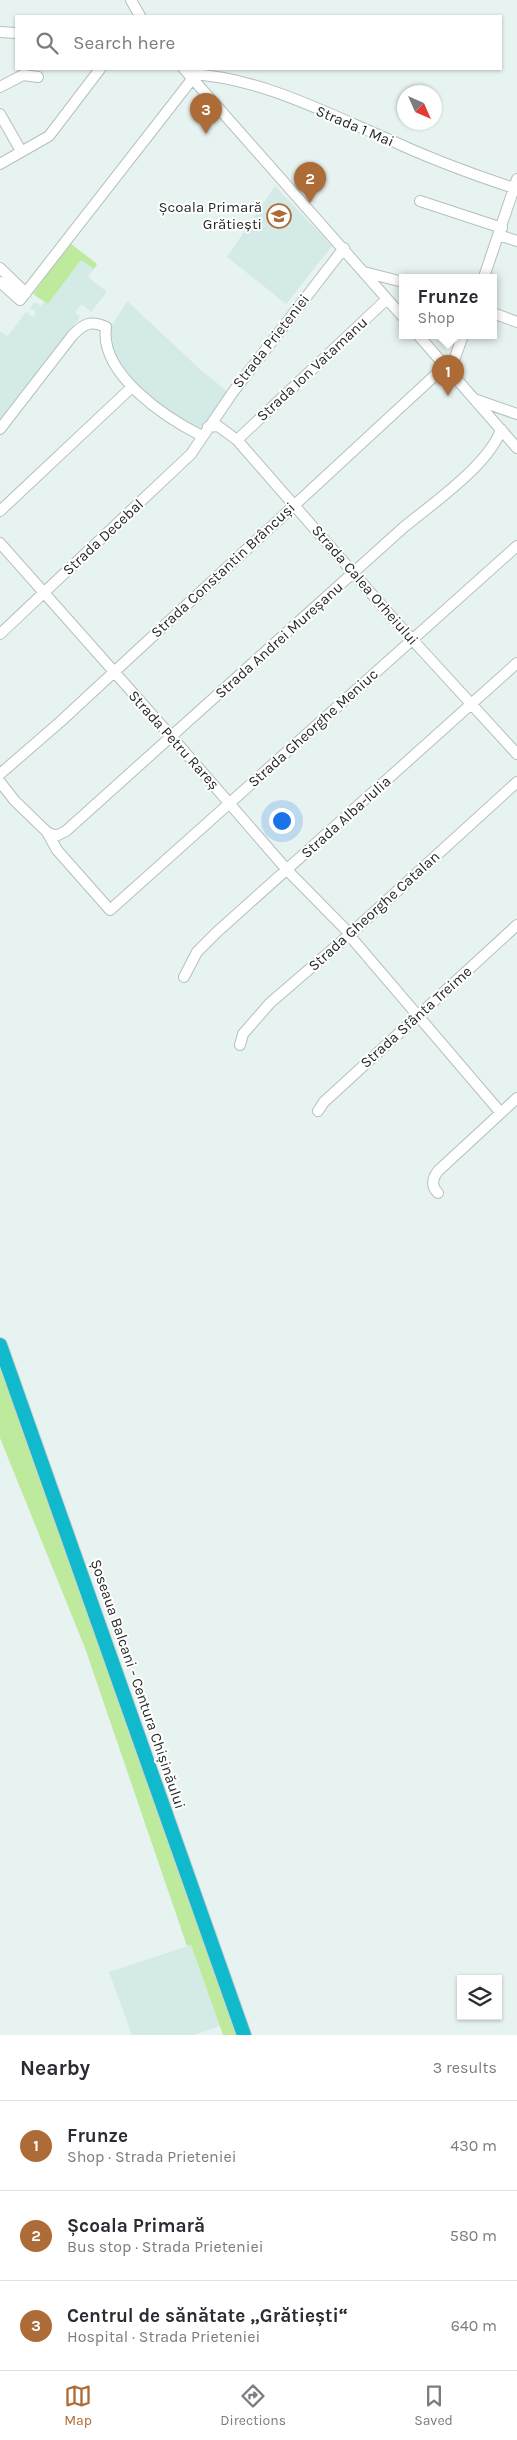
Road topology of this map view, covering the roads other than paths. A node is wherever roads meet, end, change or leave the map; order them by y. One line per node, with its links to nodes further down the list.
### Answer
1 (131, 0): 2 (street)
2 (139, 15)
3 (0, 32): 4 (street)
4 (15, 33)
5 (99, 70): 10 (street)
6 (189, 74): 12 (street, Strada 1 Mai); 16 (street); 22 (street)
7 (38, 77): 8 (street)
8 (0, 87)
9 (0, 114): 10 (street)
10 (21, 151): 11 (street)
11 (0, 164)
12 (516, 185): 14 (street)
13 (420, 202): 14 (street)
14 (500, 232): 15 (street); 19 (street)
15 (517, 241)
16 (344, 248): 18 (street); 33 (street, Strada Prieteniei)
17 (0, 268): 22 (street)
18 (364, 272): 20 (street); 23 (street)
19 (485, 274)
20 (399, 281)
21 (0, 282): 22 (street)
22 (23, 297)
23 (387, 298): 24 (street); 37 (street, Strada Ion Vatamanu)
24 (399, 312)
25 (497, 314): 26 (street)
26 (517, 322)
27 (421, 339): 29 (street)
28 (461, 339): 29 (street)
29 (447, 369): 31 (street); 39 (street, Strada Constantin Brâncuși)
30 (132, 387): 34 (street); 36 (street); 40 (street)
31 (473, 398): 32 (street); 35 (street)
32 (517, 414)
33 (208, 427): 36 (street, Strada Prieteniei); 37 (street, Strada Calea Orheiului)
34 (0, 429)
35 (501, 429): 38 (street); 43 (street, Strada Andrei Mureșanu)
36 (202, 436): 44 (street, Strada Decebal)
37 (237, 440): 39 (street, Strada Calea Orheiului)
38 (517, 448)
39 (293, 505): 43 (street, Strada Calea Orheiului); 48 (street, Strada Constantin Brâncuși)
40 (0, 511)
41 (0, 543): 44 (street, Strada Petru Rareș)
42 (517, 546): 46 (street, Strada Gheorghe Meniuc)
43 (354, 572): 46 (street, Strada Calea Orheiului); 50 (street, Strada Andrei Mureșanu)
44 (43, 592): 45 (street, Strada Decebal); 48 (street, Strada Petru Rareș)
45 (0, 634)
46 (412, 640): 49 (street, Strada Calea Orheiului); 55 (street, Strada Gheorghe Meniuc)
47 (517, 663): 49 (street, Strada Alba-Iulia)
48 (114, 672): 50 (street, Strada Petru Rareș); 52 (street, Strada Constantin Brâncuși)
49 (471, 703): 51 (street, Strada Calea Orheiului); 57 (street, Strada Alba-Iulia)
50 (171, 736): 55 (street, Strada Petru Rareș); 56 (street, Strada Andrei Mureșanu)
51 (517, 754)
52 (0, 774)
53 (0, 782): 56 (street)
54 (517, 782): 59 (street, Strada Gheorghe Catalan)
55 (230, 802): 56 (street, Strada Gheorghe Meniuc); 57 (street, Strada Petru Rareș)
56 (47, 832)
57 (288, 871): 59 (street, Strada Petru Rareș); 60 (street, Strada Alba-Iulia)
58 (517, 925): 61 (street, Strada Sfânta Treime)
59 (349, 934): 61 (street, Strada Petru Rareș); 62 (street, Strada Gheorghe Catalan)
60 (184, 977)
61 (419, 1016): 64 (street, Strada Sfânta Treime); 65 (street, Strada Petru Rareș)
62 (240, 1045)
63 (517, 1098): 65 (street)
64 (318, 1111)
65 (501, 1112): 66 (street)
66 (438, 1194)
67 (0, 1345): 68 (highway, Șoseaua Balcani - Centura Chișinăului)
68 (244, 2035)

